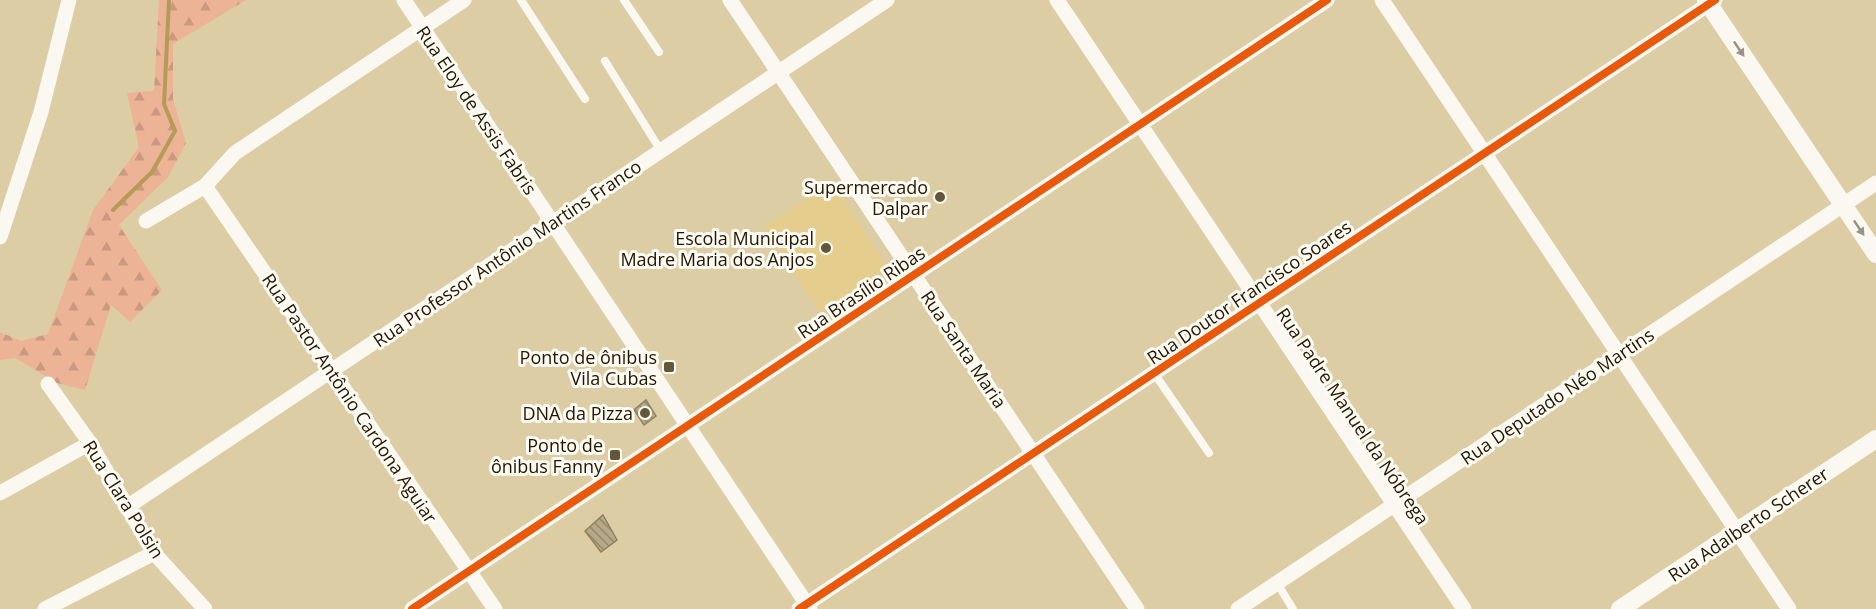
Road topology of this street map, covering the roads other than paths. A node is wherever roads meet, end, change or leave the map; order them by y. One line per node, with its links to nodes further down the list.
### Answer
1 (69, 0): 25 (street)
2 (404, 0): 12 (street, Rua Eloy de Assis Fabris)
3 (464, 0): 12 (street)
4 (521, 0): 16 (lane)
5 (624, 0): 13 (lane)
6 (730, 0): 15 (street, Rua Santa Maria)
7 (887, 0): 15 (street, Rua Professor Antônio Martins Franco)
8 (1057, 0): 17 (street, Rua Padre Manuel da Nóbrega)
9 (1327, 0): 17 (street, Rua Brasílio Ribas)
10 (1382, 0): 19 (street)
11 (1710, 1): 19 (street, Rua Doutor Francisco Soares); 22 (street, one-way to 22)
12 (422, 28): 21 (street); 24 (street, Rua Eloy de Assis Fabris)
13 (659, 52)
14 (604, 61): 18 (lane)
15 (779, 72): 18 (street, Rua Professor Antônio Martins Franco); 27 (street, Rua Santa Maria)
16 (585, 99)
17 (1140, 124): 27 (street, Rua Brasílio Ribas); 28 (street, Rua Padre Manuel da Nóbrega)
18 (661, 151): 24 (street, Rua Professor Antônio Martins Franco)
19 (1484, 153): 28 (street, Rua Doutor Francisco Soares); 29 (street)
20 (1876, 183): 22 (street, Rua Deputado Néo Martins)
21 (205, 186): 23 (street); 30 (street, Rua Pastor Antônio Cardona Aguiar)
22 (1843, 205): 26 (street, one-way to 26); 29 (street, Rua Deputado Néo Martins)
23 (146, 221)
24 (552, 223): 30 (street, Rua Professor Antônio Martins Franco); 33 (street, Rua Eloy de Assis Fabris)
25 (0, 237)
26 (1876, 254)
27 (914, 275): 33 (street, Rua Brasílio Ribas); 36 (street, Rua Santa Maria)
28 (1260, 303): 31 (street, Rua Doutor Francisco Soares); 39 (street, Rua Padre Manuel da Nóbrega)
29 (1619, 355): 39 (street, Rua Deputado Néo Martins); 41 (street)
30 (331, 371): 40 (street, Rua Professor Antônio Martins Franco); 43 (street, Rua Pastor Antônio Cardona Aguiar)
31 (1154, 373): 36 (street, Rua Doutor Francisco Soares); 37 (lane)
32 (48, 384): 35 (street, Rua Clara Polsin)
33 (688, 426): 43 (street, Rua Brasílio Ribas); 45 (street, Rua Eloy de Assis Fabris)
34 (1876, 439): 41 (street, Rua Adalberto Scherer)
35 (90, 443): 38 (street); 40 (street, Rua Clara Polsin)
36 (1033, 453): 45 (street, Rua Doutor Francisco Soares); 50 (street, Rua Santa Maria)
37 (1209, 453)
38 (0, 493)
39 (1394, 505): 44 (street, Rua Deputado Néo Martins); 53 (street, Rua Padre Manuel da Nóbrega)
40 (127, 507): 42 (street, Rua Clara Polsin)
41 (1737, 531): 54 (street, Rua Adalberto Scherer); 55 (street)
42 (154, 553): 46 (street); 47 (street, Rua Clara Polsin)
43 (468, 572): 48 (street, Rua Brasílio Ribas); 49 (street, Rua Pastor Antônio Cardona Aguiar)
44 (1277, 583): 51 (street, Rua Deputado Néo Martins); 52 (lane)
45 (805, 607)
46 (45, 609)
47 (205, 609)
48 (412, 609)
49 (495, 609)
50 (1137, 609)
51 (1238, 609)
52 (1293, 609)
53 (1464, 609)
54 (1620, 609)
55 (1789, 609)

